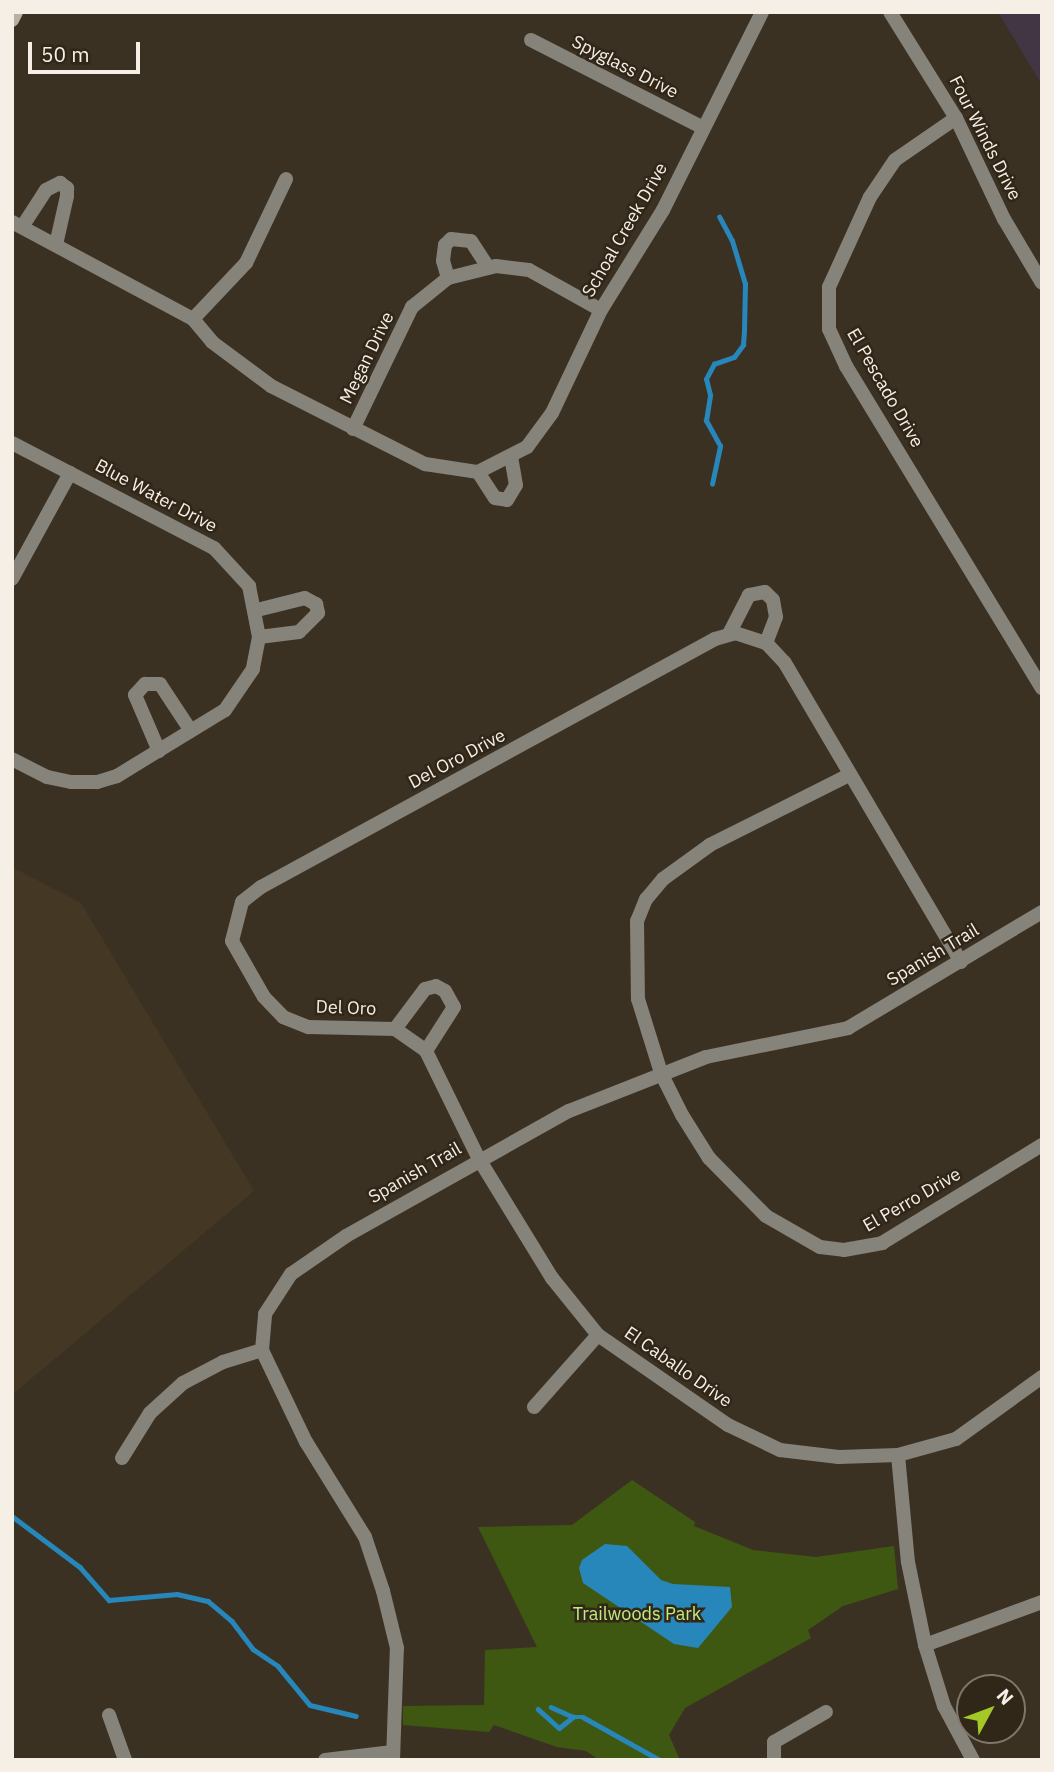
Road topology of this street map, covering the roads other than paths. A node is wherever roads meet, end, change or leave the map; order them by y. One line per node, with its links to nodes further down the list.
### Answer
1 (16, 12): 4 (main road)
2 (762, 12): 7 (street, Schoal Creek Drive)
3 (890, 12): 6 (street, Four Winds Drive)
4 (12, 20)
5 (531, 40): 7 (street, Spyglass Drive)
6 (956, 118): 13 (street, Four Winds Drive); 26 (street, El Pescado Drive)
7 (702, 127): 14 (street, Schoal Creek Drive)
8 (286, 179): 15 (street)
9 (17, 224): 10 (street); 10 (street)
10 (56, 245): 15 (street)
11 (488, 267): 12 (street, Megan Drive); 12 (street); 14 (street, Megan Drive)
12 (448, 278): 16 (street, Megan Drive)
13 (1042, 283)
14 (601, 310): 18 (street, Schoal Creek Drive)
15 (193, 319): 16 (street)
16 (354, 429): 19 (street)
17 (12, 443): 20 (street, Blue Water Drive)
18 (511, 457): 19 (street, Schoal Creek Drive); 19 (street)
19 (478, 472)
20 (70, 473): 21 (street); 22 (street, Blue Water Drive)
21 (12, 579)
22 (257, 610): 24 (street, Blue Water Drive); 24 (street)
23 (729, 634): 25 (street); 25 (street); 32 (street, Del Oro Drive)
24 (259, 637): 27 (street, Blue Water Drive)
25 (766, 643): 30 (street)
26 (1042, 688)
27 (191, 731): 28 (street, Blue Water Drive); 28 (street)
28 (159, 751): 29 (street, Blue Water Drive)
29 (12, 759)
30 (849, 775): 33 (street); 37 (street, El Perro Drive)
31 (1042, 912): 33 (street, Spanish Trail)
32 (232, 942): 34 (street, Del Oro)
33 (961, 962): 37 (street, Spanish Trail)
34 (395, 1029): 35 (street, Del Oro); 36 (street)
35 (413, 1041): 36 (street, El Caballo Drive)
36 (426, 1051): 39 (street, El Caballo Drive)
37 (661, 1073): 38 (street, El Perro Drive); 39 (street, Spanish Trail)
38 (1042, 1145)
39 (479, 1159): 40 (street, El Caballo Drive); 41 (street, Spanish Trail)
40 (598, 1335): 43 (street); 44 (street, El Caballo Drive)
41 (262, 1350): 45 (street); 50 (street)
42 (1042, 1377): 44 (street, El Caballo Drive)
43 (534, 1407)
44 (898, 1455): 47 (street)
45 (122, 1458)
46 (1042, 1602): 47 (street)
47 (925, 1644): 54 (street)
48 (826, 1712): 53 (street)
49 (109, 1715): 51 (street)
50 (393, 1756): 52 (street)
51 (125, 1760)
52 (326, 1760)
53 (774, 1760)
54 (973, 1760)

